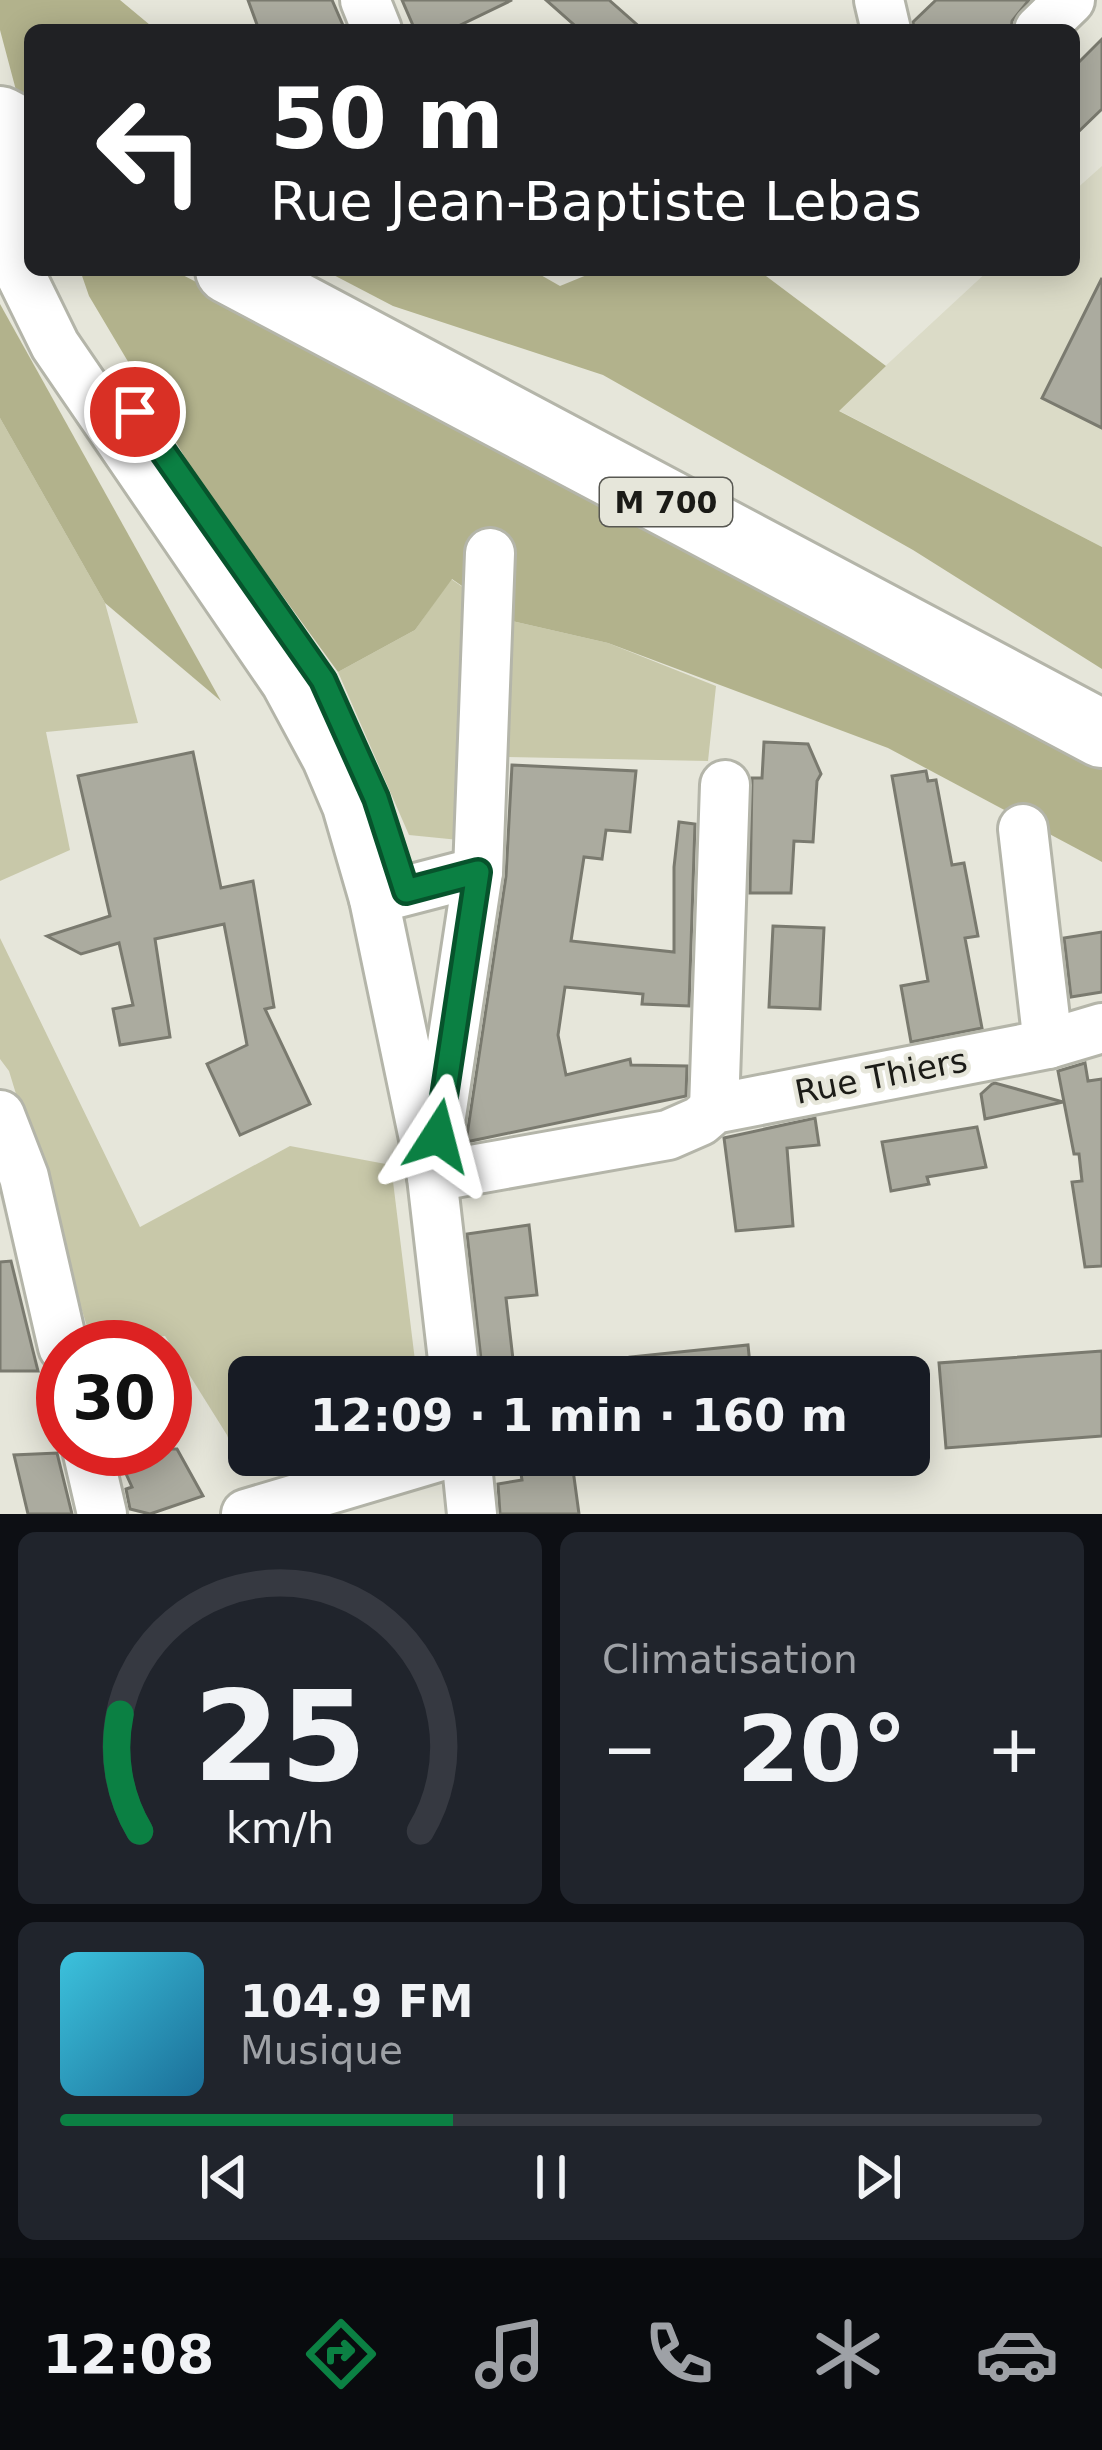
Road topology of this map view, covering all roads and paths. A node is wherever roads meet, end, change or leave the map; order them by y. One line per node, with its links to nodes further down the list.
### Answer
1 (1070, 0): 2 (street)
2 (1045, 24)
3 (0, 120): 4 (highway)
4 (15, 179): 5 (street)
5 (24, 216)
6 (39, 276): 16 (street)
7 (52, 276): 16 (street)
8 (240, 276): 12 (highway, M 700)
9 (293, 276): 11 (highway, M 700)
10 (490, 553): 15 (street)
11 (1102, 706)
12 (1102, 734)
13 (725, 785): 19 (street)
14 (1023, 829): 18 (street)
15 (478, 872): 16 (street); 21 (street)
16 (390, 895): 21 (street)
17 (1102, 1029): 18 (street, Rue Thiers)
18 (1048, 1045): 19 (street, Rue Thiers)
19 (714, 1108): 21 (street, Rue Thiers)
20 (0, 1115): 22 (street)
21 (431, 1177): 23 (street)
22 (57, 1320)
23 (452, 1356)
24 (93, 1476): 27 (street)
25 (374, 1476): 28 (street)
26 (468, 1476): 29 (street)
27 (102, 1514)
28 (246, 1514)
29 (472, 1514)

